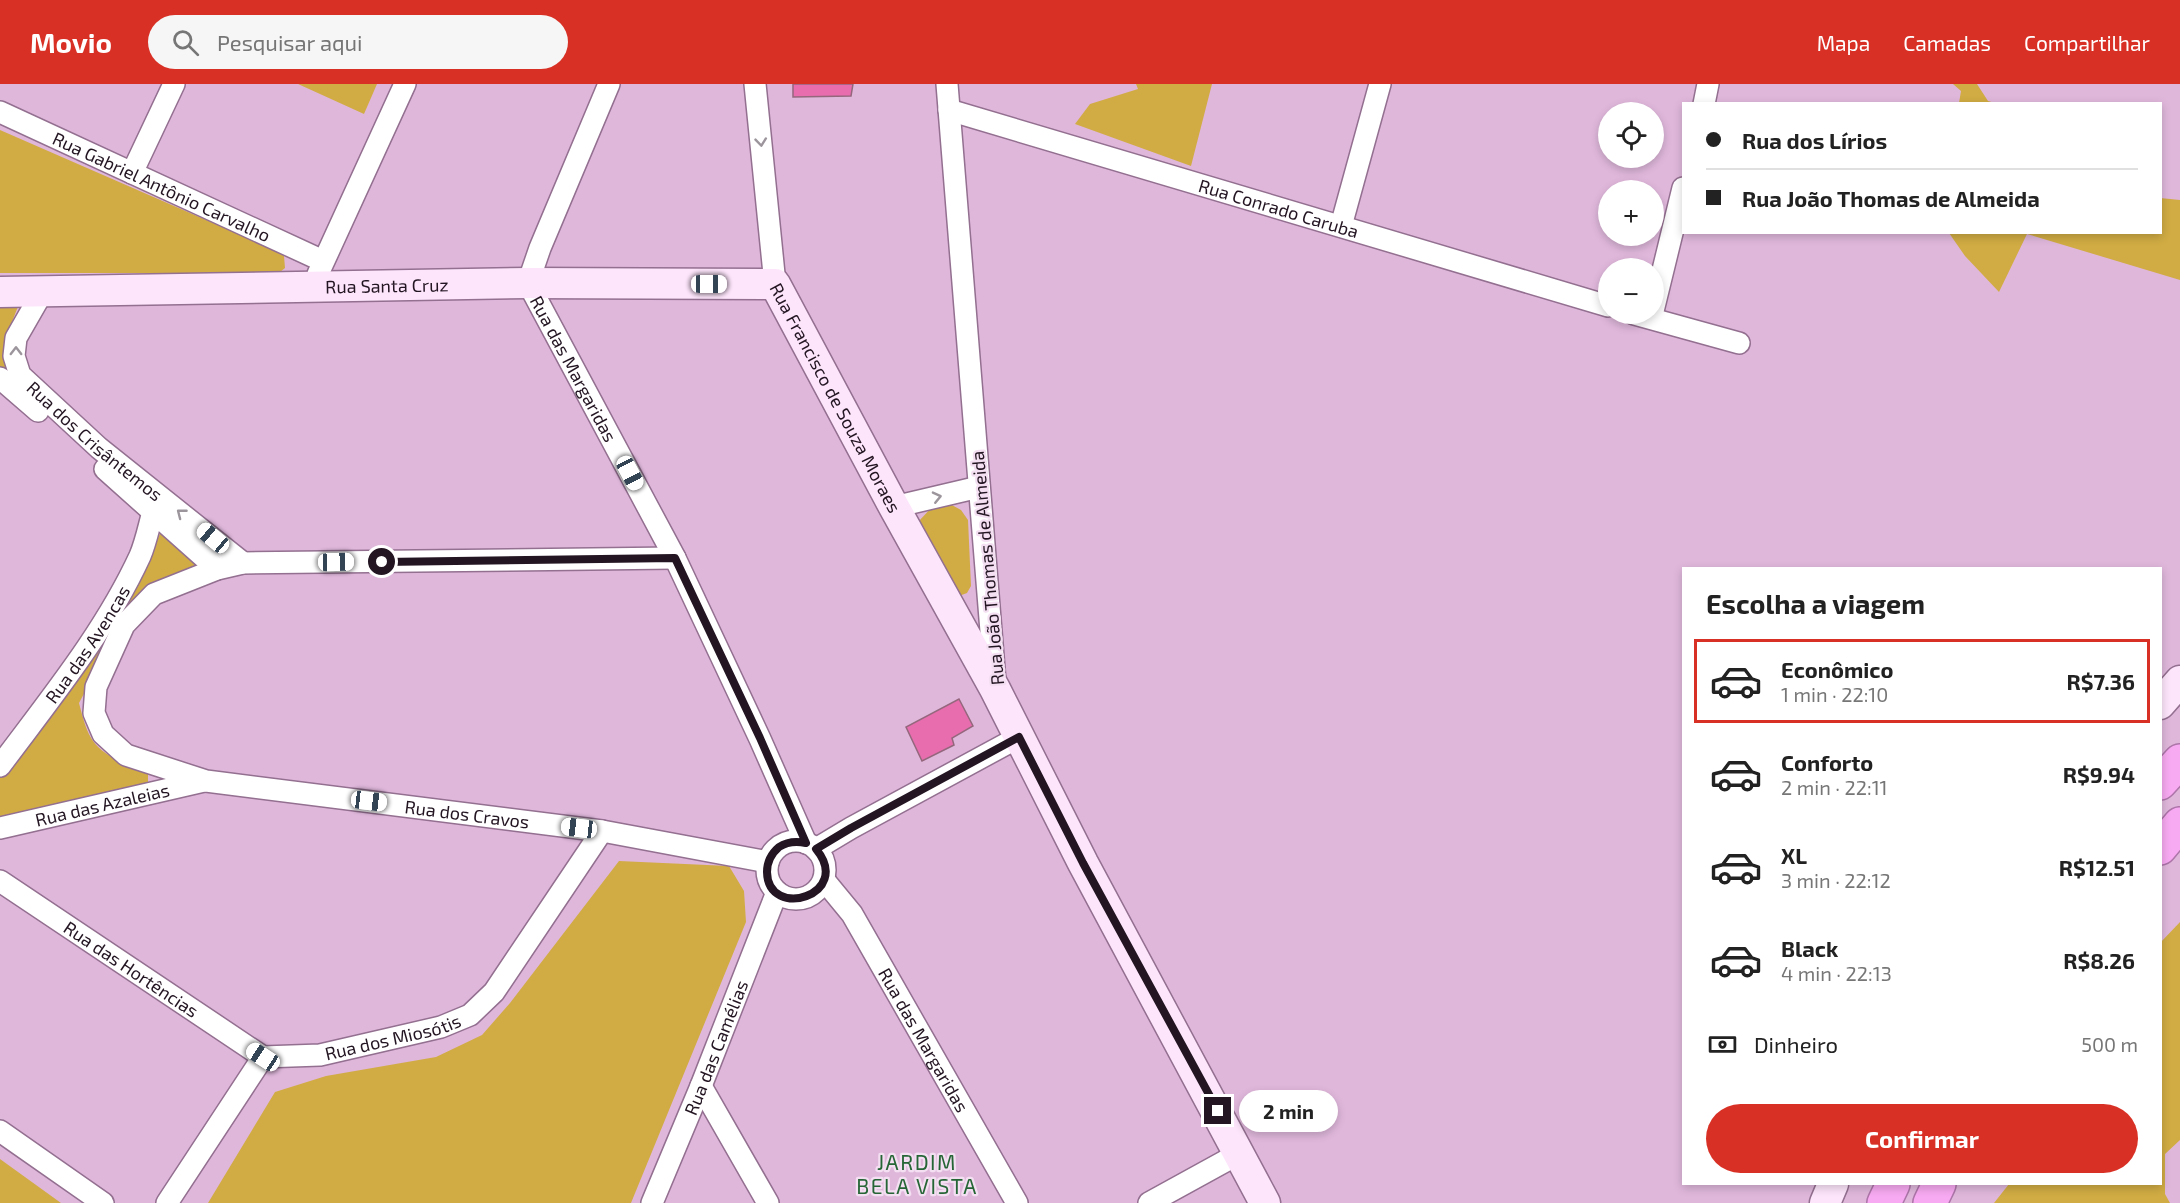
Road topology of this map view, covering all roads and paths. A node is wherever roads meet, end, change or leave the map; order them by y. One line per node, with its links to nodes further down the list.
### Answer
1 (174, 84): 11 (street)
2 (405, 84): 15 (street)
3 (609, 84): 16 (street)
4 (755, 84): 17 (street, Rua Francisco de Souza Moraes, one-way to 17)
5 (947, 84): 9 (street, Rua João Thomas de Almeida)
6 (1380, 84): 13 (street)
7 (1708, 84): 8 (street)
8 (1704, 102)
9 (949, 110): 13 (street, Rua Conrado Caruba); 24 (street, Rua João Thomas de Almeida)
10 (0, 112): 11 (street, Rua Gabriel Antônio Carvalho)
11 (132, 173): 15 (street, Rua Gabriel Antônio Carvalho)
12 (1682, 192): 14 (street)
13 (1341, 226): 20 (street, Rua Conrado Caruba)
14 (1664, 258)
15 (318, 274): 16 (street, Rua Santa Cruz); 18 (street, Rua Santa Cruz)
16 (528, 283): 17 (street, Rua Santa Cruz); 27 (street, Rua das Margaridas)
17 (775, 284): 25 (street, Rua Francisco de Souza Moraes)
18 (43, 291): 19 (street, Rua Santa Cruz); 28 (street, Rua dos Crisântemos, one-way to 18)
19 (0, 292)
20 (1598, 303)
21 (1664, 319): 22 (street)
22 (1739, 343)
23 (0, 378): 26 (street, Rua dos Crisântemos)
24 (979, 487): 25 (street, one-way to 24); 31 (street, Rua João Thomas de Almeida)
25 (894, 507): 31 (street, Rua Francisco de Souza Moraes)
26 (153, 512): 29 (street, Rua dos Crisântemos); 35 (street, Rua das Avencas)
27 (675, 558): 28 (street, Rua dos Cravos); 41 (street, Rua das Margaridas)
28 (243, 563): 29 (street, Rua dos Cravos)
29 (217, 569): 36 (street, Rua dos Cravos)
30 (2180, 681): 32 (street)
31 (995, 689): 33 (street, Rua João Thomas de Almeida)
32 (2162, 702)
33 (1019, 737): 41 (street); 50 (street, Rua João Thomas de Almeida)
34 (2180, 761): 37 (highway)
35 (0, 766)
36 (206, 781): 39 (street, Rua das Azaleias); 40 (street, Rua dos Cravos)
37 (2162, 781)
38 (2180, 824): 42 (highway)
39 (0, 828)
40 (602, 831): 43 (street, Rua dos Cravos); 47 (street, Rua dos Miosótis)
41 (811, 846): 43 (street); 44 (street)
42 (2162, 846)
43 (768, 862): 46 (street)
44 (824, 880): 46 (street); 58 (street, Rua das Margaridas)
45 (0, 881): 47 (street, Rua das Hortências)
46 (777, 892): 48 (street, Rua das Camélias)
47 (263, 1057): 55 (street)
48 (701, 1086): 56 (street, Rua das Camélias); 57 (street)
49 (0, 1131): 54 (street)
50 (1240, 1153): 59 (street); 60 (street, Rua João Thomas de Almeida)
51 (1833, 1185): 61 (street)
52 (1893, 1185): 62 (highway)
53 (1939, 1185): 63 (highway)
54 (103, 1203)
55 (168, 1203)
56 (652, 1203)
57 (768, 1203)
58 (1017, 1203)
59 (1149, 1203)
60 (1265, 1203)
61 (1825, 1203)
62 (1884, 1203)
63 (1930, 1203)

